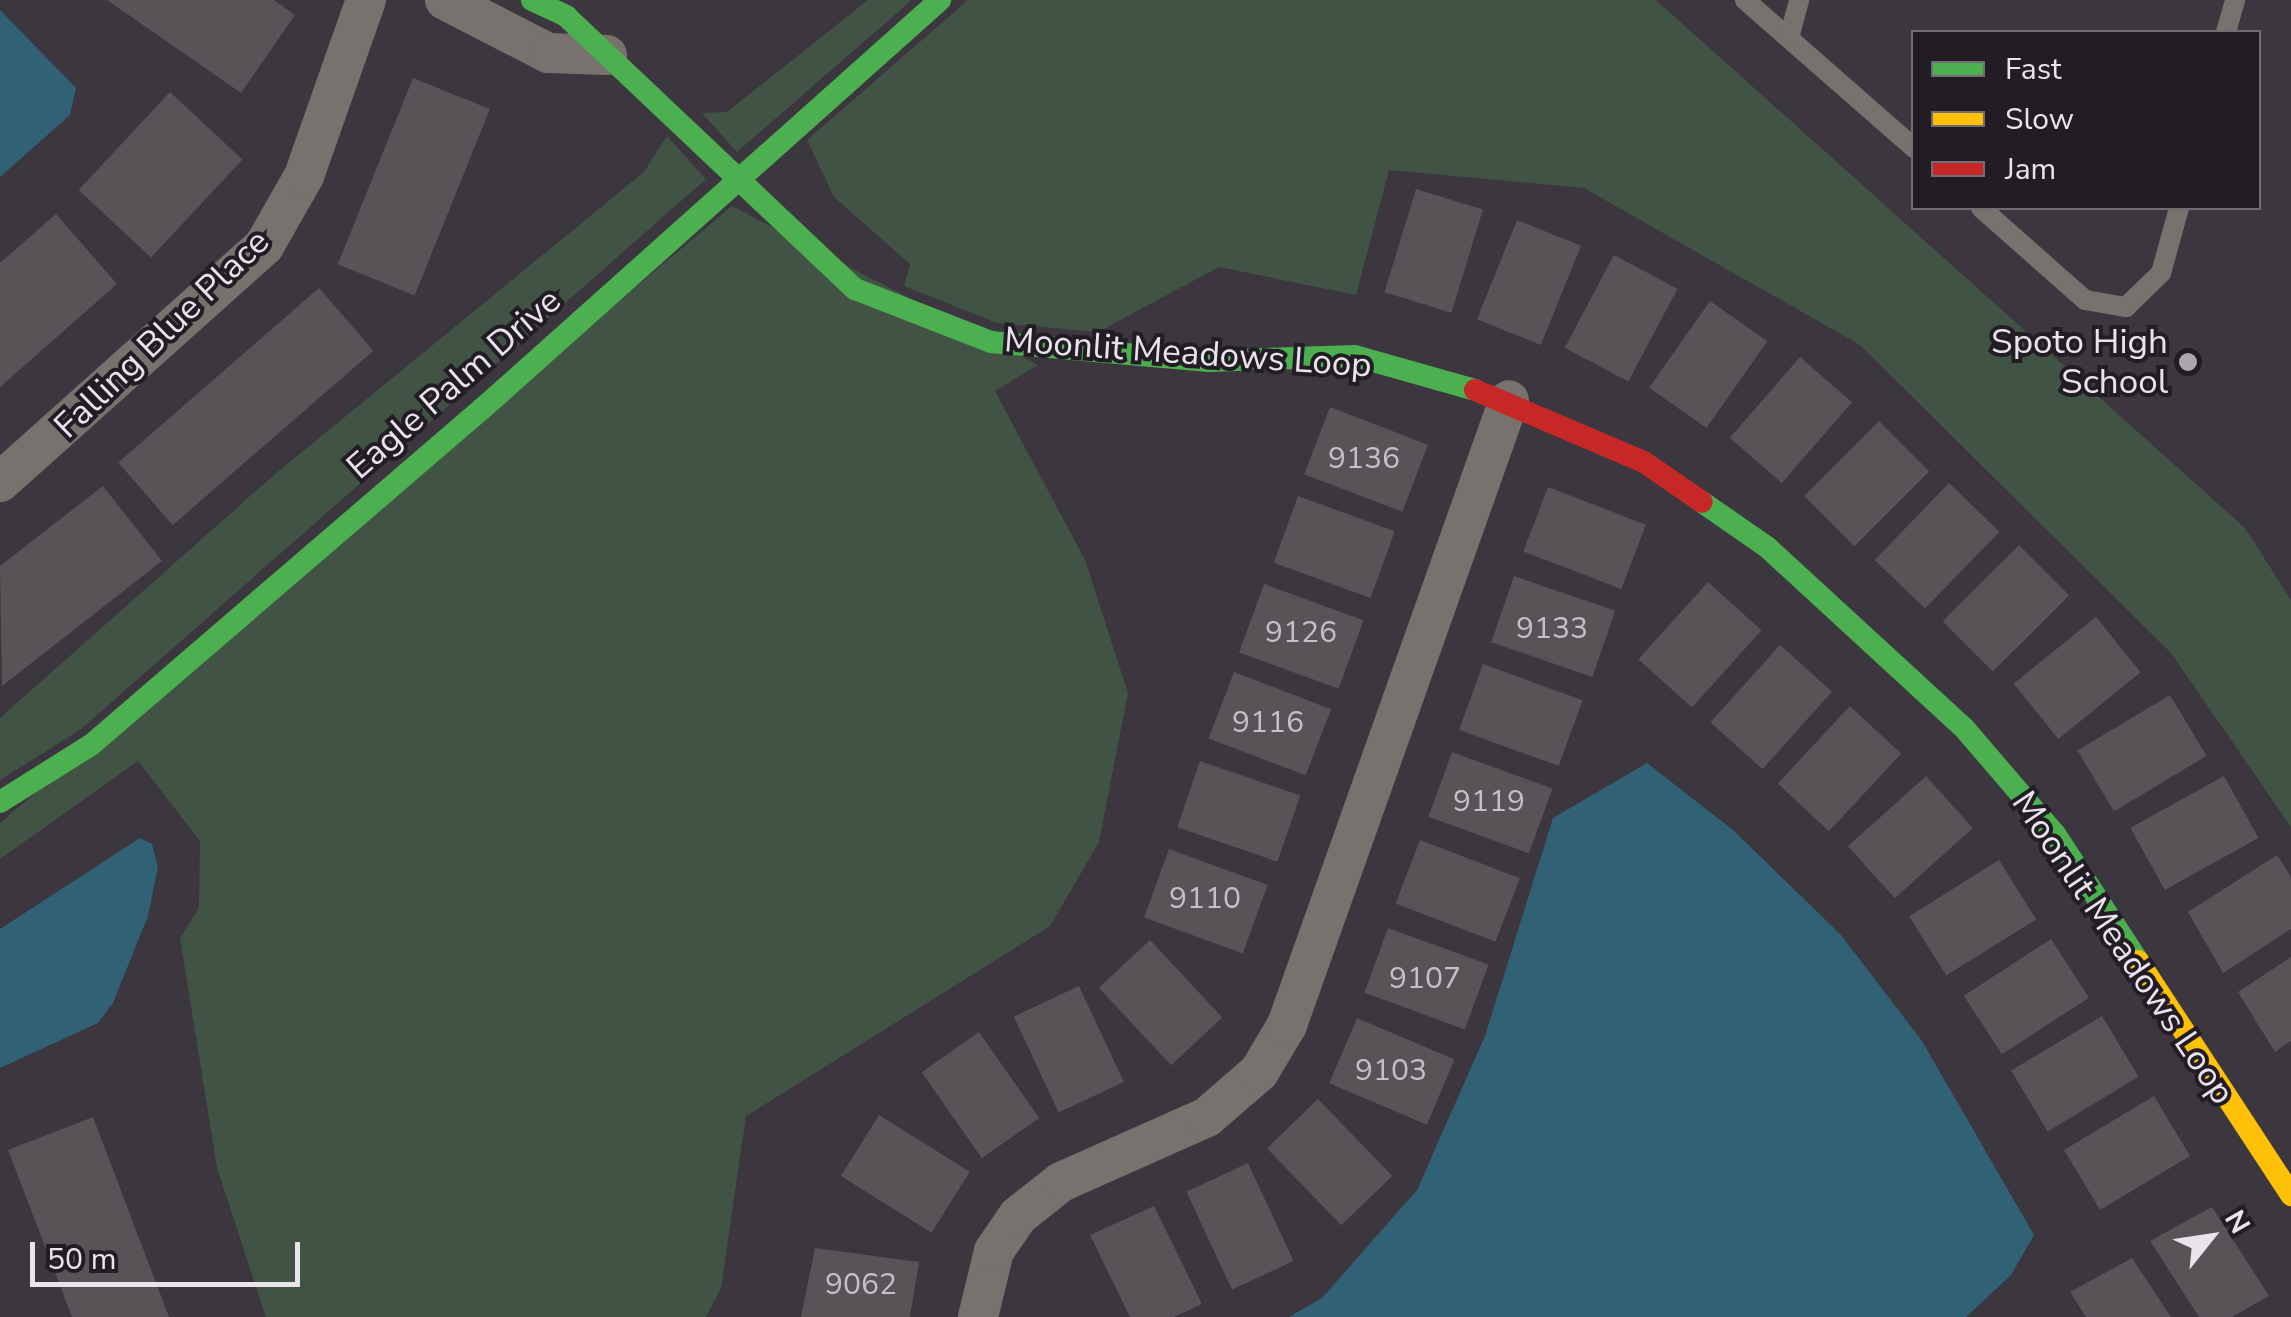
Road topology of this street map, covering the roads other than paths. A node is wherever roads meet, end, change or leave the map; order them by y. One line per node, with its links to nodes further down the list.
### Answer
1 (366, 0): 16 (street, Falling Blue Place)
2 (445, 0): 7 (street)
3 (940, 0): 12 (street, Eagle Palm Drive)
4 (1746, 0): 9 (lane)
5 (1799, 0): 9 (lane)
6 (2235, 0): 8 (lane)
7 (520, 10): 10 (street)
8 (2227, 30)
9 (1789, 38): 11 (lane)
10 (607, 56): 12 (street, Moonlit Meadows Loop)
11 (1911, 145)
12 (734, 179): 15 (street, Moonlit Meadows Loop); 17 (street, Eagle Palm Drive)
13 (1983, 210): 14 (lane)
14 (2178, 210)
15 (1509, 400): 18 (street, Moonlit Meadows Loop); 19 (street)
16 (0, 482)
17 (0, 802)
18 (2291, 1194)
19 (978, 1317)

